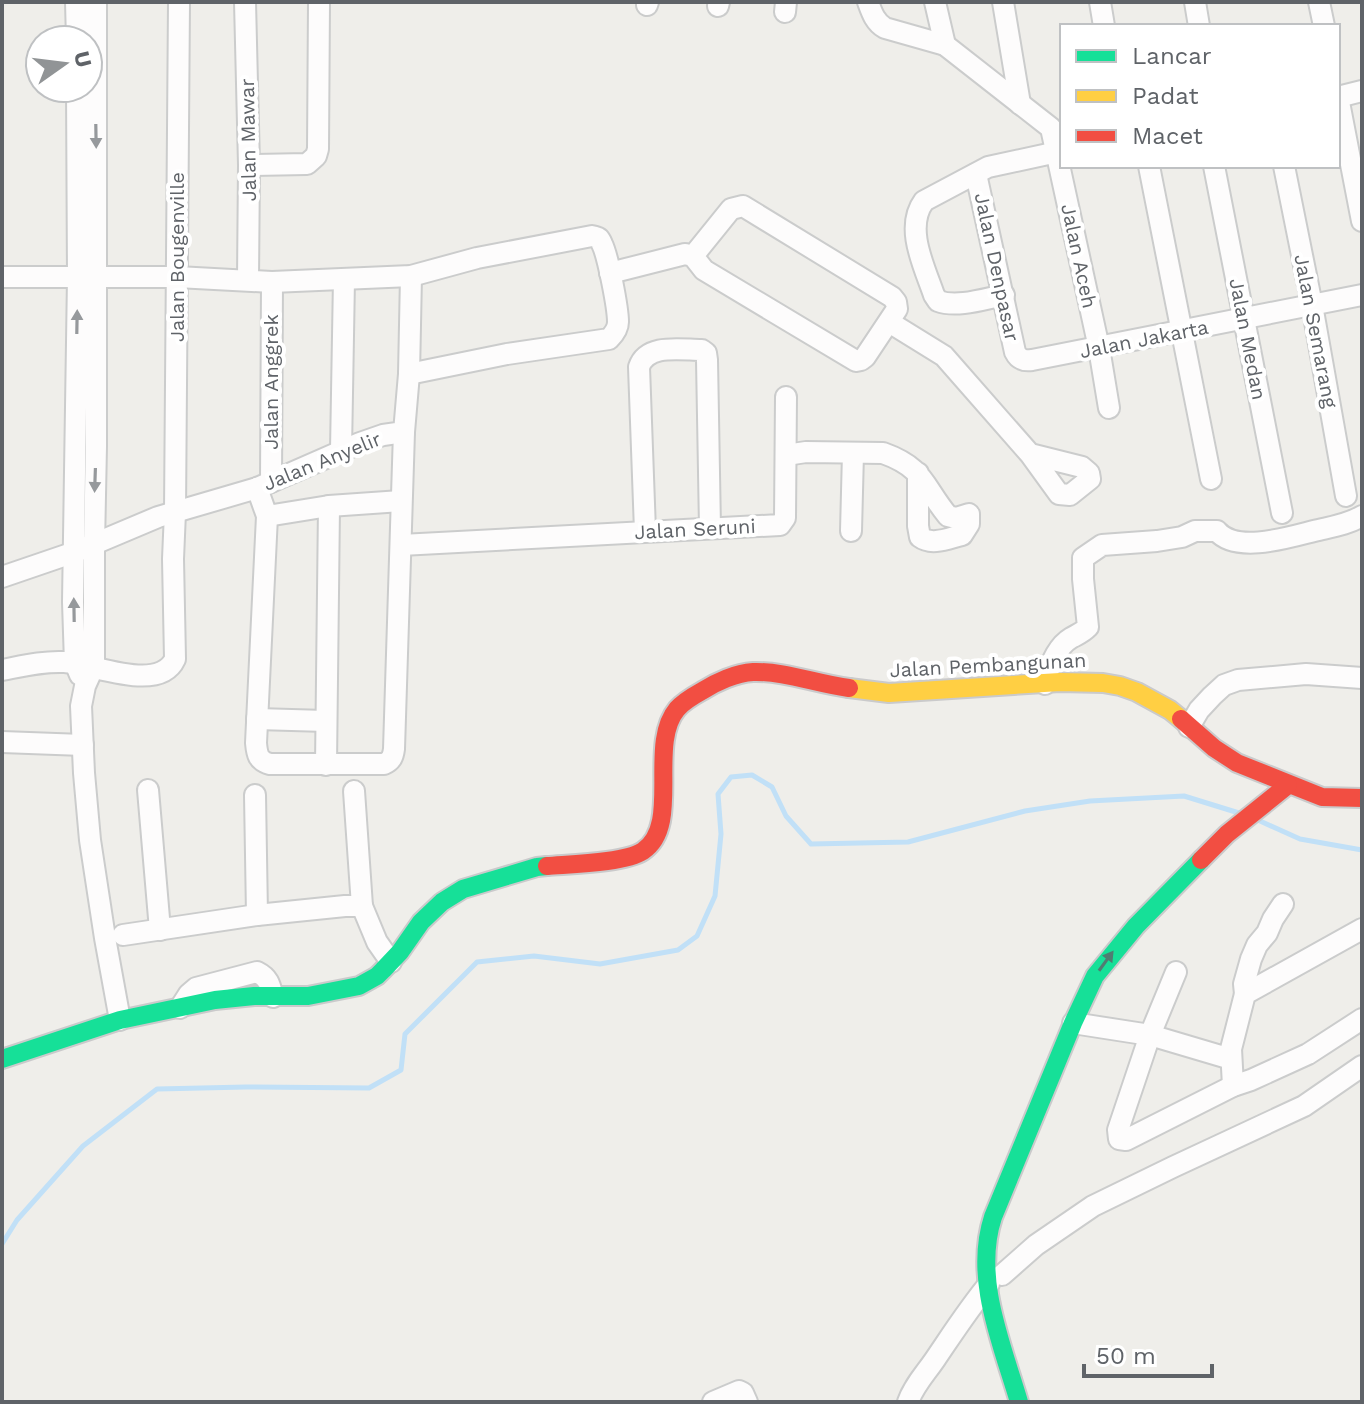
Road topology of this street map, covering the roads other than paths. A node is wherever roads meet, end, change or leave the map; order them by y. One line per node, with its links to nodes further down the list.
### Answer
1 (76, 2): 12 (street)
2 (96, 2): 13 (street)
3 (179, 2): 37 (street, Jalan Bougenville)
4 (245, 2): 25 (street, Jalan Mawar)
5 (319, 2): 25 (street)
6 (868, 2): 17 (street)
7 (935, 2): 17 (street)
8 (1003, 2): 21 (street)
9 (1100, 2): 14 (street)
10 (1195, 2): 15 (street)
11 (1319, 2): 16 (street)
12 (77, 24)
13 (94, 24)
14 (1104, 24)
15 (1199, 24)
16 (1324, 24)
17 (945, 45): 21 (street)
18 (1362, 91): 19 (street)
19 (1340, 96)
20 (87, 104): 36 (street)
21 (1020, 104): 23 (street)
22 (1340, 107): 31 (street)
23 (1057, 127): 24 (street, Jalan Aceh)
24 (1060, 151): 30 (street)
25 (249, 165): 38 (street, Jalan Mawar)
26 (1063, 168): 47 (street, Jalan Aceh)
27 (1149, 168): 46 (street)
28 (1214, 168): 44 (street, Jalan Medan)
29 (1284, 168): 43 (street, Jalan Semarang)
30 (976, 174): 41 (street, Jalan Denpasar); 41 (street)
31 (1362, 221)
32 (693, 256): 33 (street); 45 (street); 45 (street)
33 (610, 273): 34 (street); 49 (street)
34 (411, 276): 39 (street); 49 (street, Jalan Anyelir)
35 (2, 277): 36 (street)
36 (87, 277): 37 (street); 70 (street)
37 (177, 277): 38 (street); 63 (street, Jalan Bougenville)
38 (248, 279): 40 (street)
39 (344, 279): 40 (street); 53 (street)
40 (272, 282): 60 (street, Jalan Anggrek)
41 (1004, 295): 48 (street, Jalan Denpasar)
42 (1362, 295): 43 (street, Jalan Jakarta)
43 (1312, 305): 44 (street, Jalan Jakarta); 59 (street, Jalan Semarang)
44 (1245, 318): 46 (street, Jalan Jakarta); 64 (street, Jalan Medan)
45 (889, 322): 55 (street)
46 (1182, 332): 47 (street, Jalan Jakarta); 58 (street)
47 (1099, 348): 48 (street, Jalan Jakarta); 51 (street, Jalan Aceh)
48 (1019, 358)
49 (409, 374): 52 (street, Jalan Anyelir)
50 (786, 397): 56 (street)
51 (1109, 408)
52 (404, 445): 53 (street, Jalan Anyelir); 61 (street)
53 (341, 450): 60 (street, Jalan Anyelir)
54 (853, 453): 56 (street); 57 (street); 68 (street)
55 (1030, 454)
56 (786, 455): 66 (street, Jalan Seruni)
57 (918, 473)
58 (1211, 479)
59 (1346, 496)
60 (264, 498): 62 (street); 63 (street, Jalan Anyelir); 76 (street, Jalan Anggrek)
61 (401, 501): 62 (street); 69 (street)
62 (329, 506): 77 (street)
63 (175, 512): 70 (street, Jalan Anyelir); 72 (street, Jalan Bougenville)
64 (1282, 513)
65 (1362, 516): 75 (street)
66 (710, 528): 67 (street, Jalan Seruni); 67 (street)
67 (645, 531): 69 (street, Jalan Seruni)
68 (851, 531)
69 (401, 545): 81 (street)
70 (84, 549): 71 (street, Jalan Anyelir); 72 (street)
71 (2, 577)
72 (84, 665): 73 (street); 80 (street)
73 (2, 670)
74 (1362, 678): 78 (street)
75 (1045, 684): 78 (street, Jalan Pembangunan); 93 (street, Jalan Pembangunan)
76 (257, 719): 77 (street); 81 (street, Jalan Anggrek)
77 (326, 721): 81 (street)
78 (1189, 727): 82 (street, Jalan Pembangunan)
79 (2, 742): 80 (street)
80 (83, 745): 99 (street)
81 (326, 765)
82 (1292, 787): 86 (street, Jalan Pembangunan); 100 (street)
83 (148, 790): 91 (street)
84 (354, 791): 88 (street)
85 (255, 795): 89 (street)
86 (1362, 798)
87 (1283, 904): 95 (street)
88 (362, 906): 89 (street); 93 (street)
89 (257, 915): 91 (street)
90 (1362, 929): 95 (street)
91 (160, 930): 92 (street)
92 (123, 935)
93 (391, 962): 96 (street, Jalan Pembangunan)
94 (1176, 972): 101 (street)
95 (1245, 994): 103 (street)
96 (273, 997): 97 (street)
97 (180, 1008): 99 (street)
98 (1362, 1019): 105 (street)
99 (120, 1020): 102 (street)
100 (1080, 1025): 101 (street); 106 (street)
101 (1150, 1035): 103 (street); 105 (street)
102 (2, 1059)
103 (1231, 1059): 105 (street)
104 (1362, 1066): 106 (street)
105 (1233, 1086)
106 (996, 1279): 109 (street); 110 (street); 111 (street)
107 (713, 1402): 108 (street)
108 (747, 1402)
109 (908, 1402)
110 (1019, 1402)
111 (1033, 1402)

